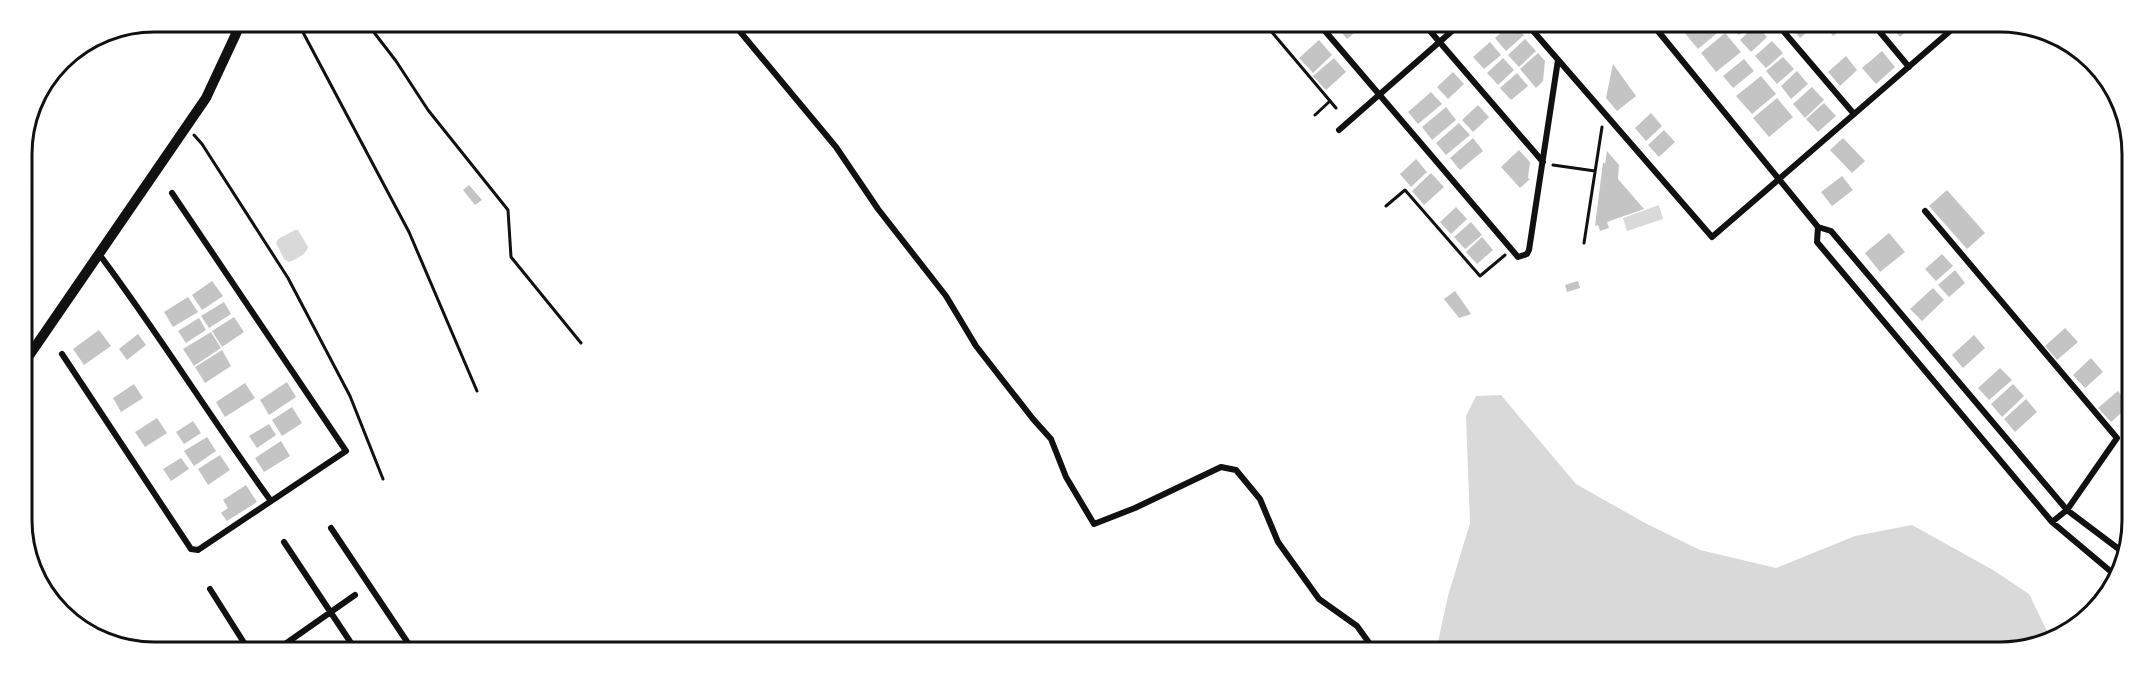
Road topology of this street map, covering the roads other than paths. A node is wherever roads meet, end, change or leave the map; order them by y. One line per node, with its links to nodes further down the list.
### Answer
1 (237, 32): 22 (street)
2 (740, 32): 39 (street)
3 (1326, 32): 14 (street)
4 (1431, 32): 11 (street)
5 (1451, 32): 11 (street)
6 (1534, 32): 12 (street)
7 (1659, 32): 18 (street)
8 (1784, 32): 15 (street)
9 (1880, 32): 13 (street)
10 (1949, 32): 13 (street)
11 (1439, 42): 14 (street); 17 (street)
12 (1558, 60): 17 (street); 18 (street)
13 (1909, 67): 15 (street)
14 (1379, 95): 16 (street); 17 (street)
15 (1854, 114): 18 (street)
16 (1339, 130)
17 (1542, 163)
18 (1780, 178): 21 (street)
19 (172, 193): 25 (street)
20 (1925, 211): 26 (street)
21 (1818, 227): 26 (street); 27 (street)
22 (99, 253): 23 (street); 25 (street)
23 (32, 351)
24 (62, 354): 25 (street)
25 (271, 501)
26 (2067, 510): 27 (street); 30 (street)
27 (2052, 522): 31 (street)
28 (331, 528): 38 (street)
29 (284, 542): 34 (street)
30 (2118, 549)
31 (2111, 572)
32 (210, 589): 35 (street)
33 (355, 595): 34 (street)
34 (331, 613): 36 (street); 37 (street)
35 (244, 642)
36 (288, 642)
37 (350, 642)
38 (407, 642)
39 (1368, 642)

